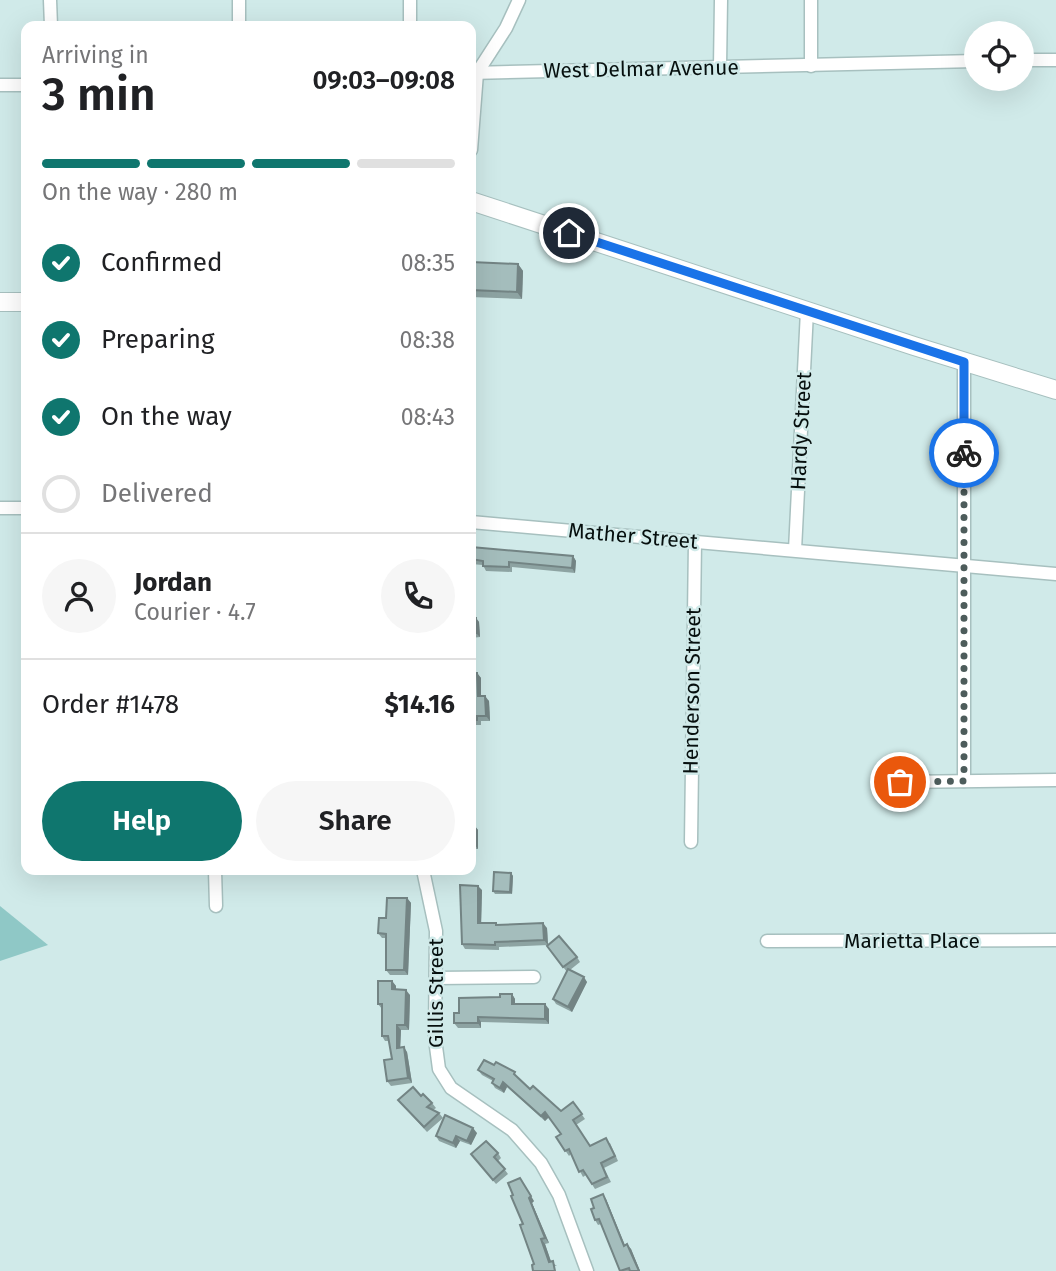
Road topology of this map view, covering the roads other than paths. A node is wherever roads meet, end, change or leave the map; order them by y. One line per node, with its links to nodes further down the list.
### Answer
1 (50, 0): 7 (street)
2 (239, 0): 8 (street)
3 (410, 0): 9 (street)
4 (519, 0): 15 (street)
5 (722, 0): 14 (street)
6 (811, 0): 13 (street)
7 (51, 21)
8 (239, 21)
9 (410, 21)
10 (1034, 60): 11 (street)
11 (1056, 60)
12 (964, 61): 13 (street, West Delmar Avenue)
13 (811, 65): 14 (street, West Delmar Avenue)
14 (720, 67): 16 (street, West Delmar Avenue)
15 (476, 70)
16 (476, 73)
17 (0, 85): 18 (street)
18 (21, 85)
19 (476, 203): 22 (street)
20 (0, 302): 21 (street)
21 (21, 302)
22 (807, 311): 23 (street); 29 (street, Hardy Street)
23 (964, 362): 24 (street); 30 (street)
24 (1056, 390)
25 (0, 508): 26 (street)
26 (21, 508)
27 (476, 522): 28 (street, Mather Street)
28 (695, 541): 29 (street, Mather Street); 35 (street, Henderson Street)
29 (795, 551): 30 (street, Mather Street)
30 (964, 565): 31 (street, Mather Street); 33 (street)
31 (1056, 574)
32 (1056, 780): 33 (street)
33 (964, 781): 34 (street)
34 (900, 782)
35 (691, 842)
36 (215, 875): 38 (street)
37 (423, 875): 42 (street, Gillis Street)
38 (216, 906)
39 (1056, 940): 40 (street, Marietta Place)
40 (767, 941)
41 (534, 977): 42 (street)
42 (436, 978): 43 (street, Gillis Street)
43 (587, 1271)

